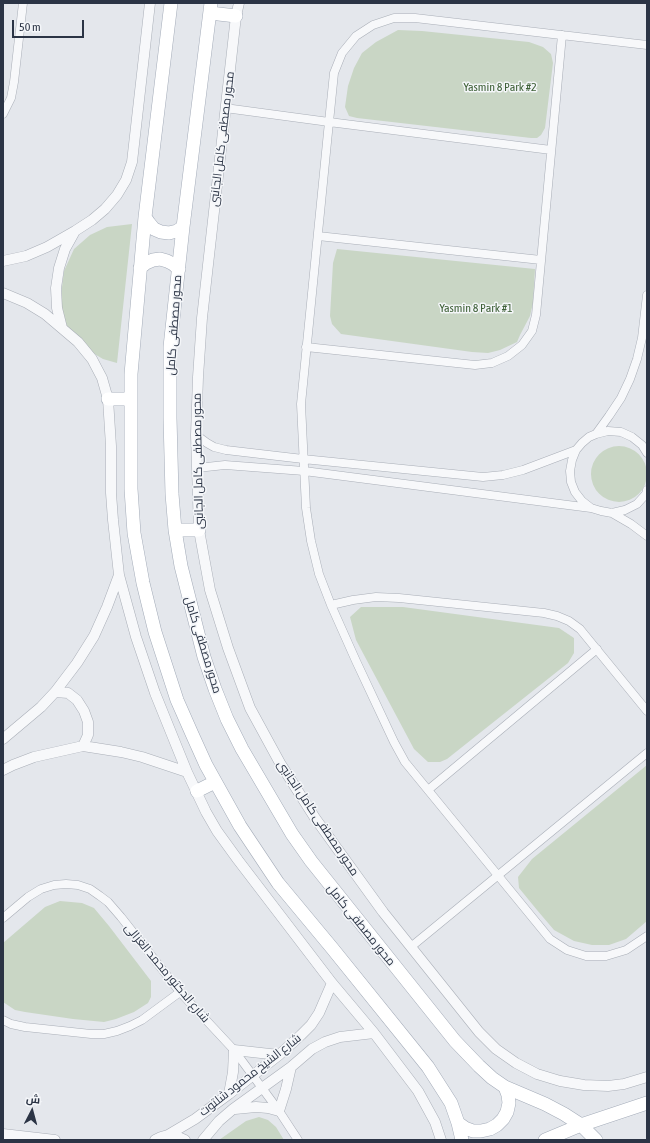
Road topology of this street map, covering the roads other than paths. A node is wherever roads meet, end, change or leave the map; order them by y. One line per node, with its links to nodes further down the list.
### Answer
1 (23, 3): 10 (street)
2 (150, 3): 15 (street)
3 (171, 3): 13 (main road)
4 (239, 3): 6 (street, محور مصطفى كامل الجانبى)
5 (211, 8): 6 (main road); 14 (main road, محور مصطفى كامل)
6 (236, 16): 9 (street, محور مصطفى كامل الجانبى)
7 (562, 35): 8 (street); 11 (street); 12 (street)
8 (647, 45)
9 (225, 108): 11 (street); 28 (street, محور مصطفى كامل الجانبى)
10 (3, 114)
11 (329, 122): 12 (street); 16 (street)
12 (551, 150): 17 (street)
13 (145, 216): 14 (main road); 19 (main road)
14 (183, 227): 20 (main road, محور مصطفى كامل)
15 (75, 232): 18 (street); 23 (street)
16 (318, 236): 17 (street); 24 (street)
17 (541, 260): 24 (street)
18 (3, 261)
19 (140, 268): 20 (main road); 26 (main road)
20 (179, 269): 37 (main road, محور مصطفى كامل)
21 (3, 293): 23 (street)
22 (647, 295): 27 (street)
23 (62, 328): 25 (street)
24 (306, 347): 31 (street)
25 (108, 399): 26 (main road); 40 (street)
26 (131, 399): 50 (main road)
27 (596, 434): 29 (street); 30 (street)
28 (196, 435): 31 (street); 32 (street, محور مصطفى كامل الجانبى)
29 (576, 450): 31 (street); 35 (street)
30 (647, 453)
31 (303, 459): 33 (street)
32 (197, 468): 33 (street); 38 (street, محور مصطفى كامل الجانبى)
33 (304, 471): 35 (street); 41 (street)
34 (647, 490): 36 (street)
35 (591, 508): 36 (street)
36 (612, 513): 39 (street)
37 (176, 530): 38 (main road); 66 (main road, محور مصطفى كامل)
38 (198, 530): 56 (street, محور مصطفى كامل الجانبى)
39 (647, 536)
40 (119, 574): 43 (street); 49 (street)
41 (332, 605): 42 (street); 51 (street)
42 (597, 650): 44 (street); 51 (street)
43 (55, 692): 45 (street); 46 (street)
44 (647, 711)
45 (3, 739)
46 (83, 746): 48 (street); 49 (street)
47 (647, 753): 53 (street)
48 (3, 770)
49 (187, 772): 52 (street)
50 (215, 782): 52 (main road); 72 (main road)
51 (428, 790): 53 (street)
52 (196, 791): 57 (street)
53 (498, 875): 55 (street); 56 (street)
54 (3, 918): 58 (street, شارع الدكتور محمد الغزالى)
55 (647, 936)
56 (412, 946): 65 (street, محور مصطفى كامل الجانبى)
57 (332, 983): 60 (street); 62 (street, شارع الشيخ محمود شلتوت)
58 (180, 992): 59 (street); 61 (street, شارع الدكتور محمد الغزالى)
59 (3, 1020)
60 (374, 1033): 63 (street, شارع الشيخ محمود شلتوت); 81 (street)
61 (234, 1050): 62 (street); 64 (street, شارع الدكتور محمد الغزالى); 68 (street)
62 (279, 1055): 64 (street, شارع الشيخ محمود شلتوت)
63 (291, 1067): 67 (street, شارع الشيخ محمود شلتوت); 71 (street)
64 (253, 1075): 67 (street, شارع الدكتور محمد الغزالى); 68 (street, شارع الشيخ محمود شلتوت)
65 (647, 1077)
66 (505, 1087): 72 (main road); 73 (main road, محور مصطفى كامل)
67 (262, 1088): 70 (street, شارع الشيخ محمود شلتوت); 71 (street, شارع الدكتور محمد الغزالى)
68 (229, 1094): 75 (street, شارع الشيخ محمود شلتوت)
69 (647, 1103): 73 (main road)
70 (233, 1109): 71 (street); 79 (street, شارع الشيخ محمود شلتوت)
71 (279, 1111): 80 (street, شارع الدكتور محمد الغزالى)
72 (458, 1123): 82 (main road)
73 (581, 1125): 83 (main road); 84 (main road, محور مصطفى كامل)
74 (3, 1134): 76 (street)
75 (168, 1135): 77 (street, شارع الشيخ محمود شلتوت); 78 (street)
76 (55, 1140)
77 (155, 1140)
78 (185, 1140)
79 (203, 1140)
80 (298, 1140)
81 (441, 1140)
82 (462, 1140)
83 (545, 1140)
84 (596, 1140)

